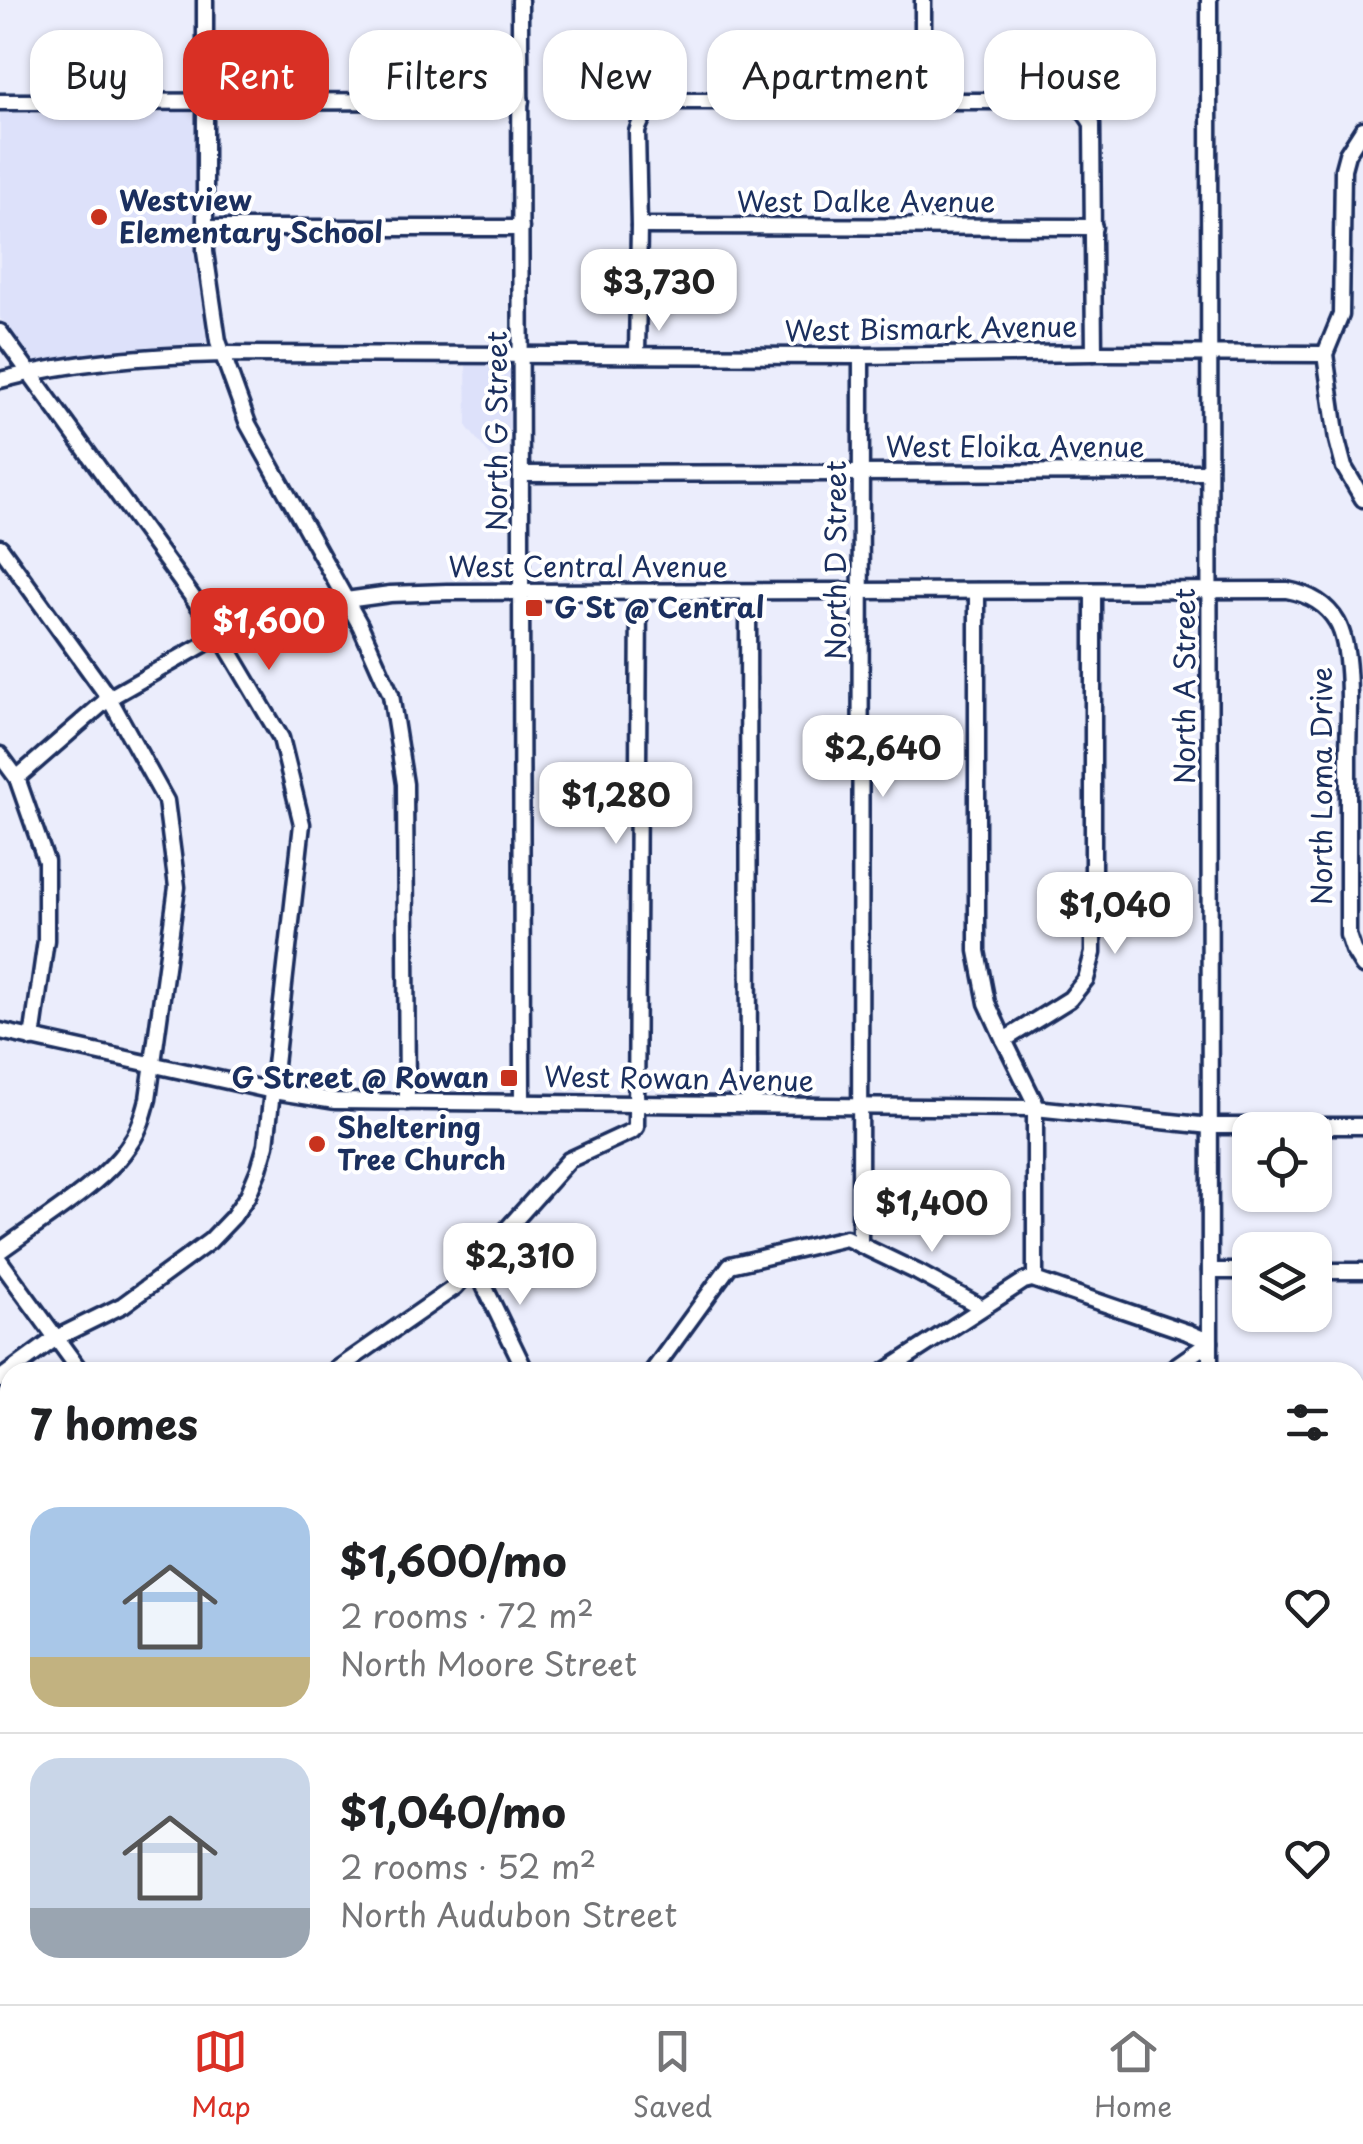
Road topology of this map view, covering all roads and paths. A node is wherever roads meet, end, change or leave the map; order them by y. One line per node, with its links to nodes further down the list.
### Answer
1 (205, 0): 5 (street)
2 (520, 0): 6 (street, North G Street)
3 (923, 0): 7 (street)
4 (1208, 0): 22 (street, North A Street)
5 (205, 30)
6 (520, 30)
7 (923, 30)
8 (707, 101): 15 (street)
9 (964, 101): 16 (street)
10 (0, 102): 11 (street)
11 (183, 102)
12 (206, 120): 17 (street)
13 (520, 120): 18 (street, North G Street)
14 (1363, 129): 23 (street)
15 (639, 226): 16 (street, West Dalke Avenue); 25 (street)
16 (1094, 227): 20 (street)
17 (205, 228): 18 (street); 21 (street)
18 (521, 228): 24 (street, North G Street)
19 (0, 332): 27 (street)
20 (1094, 352): 22 (street, West Bismark Avenue); 26 (street, West Bismark Avenue)
21 (223, 354): 24 (street, West Bismark Avenue); 27 (street, West Bismark Avenue); 41 (street)
22 (1210, 354): 23 (street, West Bismark Avenue); 29 (street, North A Street)
23 (1325, 354): 32 (street)
24 (521, 355): 25 (street, West Bismark Avenue); 31 (street, North G Street)
25 (637, 355): 26 (street, West Bismark Avenue)
26 (861, 356): 30 (street, North D Street)
27 (29, 373): 28 (street, West Bismark Avenue); 42 (street)
28 (0, 380)
29 (1210, 472): 30 (street, West Eloika Avenue); 38 (street, North A Street)
30 (862, 473): 31 (street, West Eloika Avenue); 40 (street, North D Street)
31 (522, 474): 35 (street, North G Street)
32 (1363, 499)
33 (0, 546): 44 (street)
34 (977, 591): 37 (street, West Central Avenue); 40 (street, West Central Avenue); 50 (street)
35 (522, 592): 36 (street, West Central Avenue); 41 (street, West Central Avenue); 54 (street, North G Street)
36 (639, 592): 39 (street, West Central Avenue); 55 (street)
37 (1093, 592): 38 (street, West Central Avenue); 50 (street)
38 (1210, 592): 43 (street, North Loma Drive); 59 (street, North A Street)
39 (748, 593): 40 (street, West Central Avenue); 56 (street)
40 (861, 593): 57 (street, North D Street)
41 (343, 599): 42 (street, West Central Avenue); 53 (street)
42 (220, 635): 44 (street, West Central Avenue); 52 (street)
43 (1356, 691): 47 (street, North Loma Drive)
44 (109, 698): 46 (street, West Central Avenue); 51 (street)
45 (0, 755): 46 (street)
46 (17, 778): 49 (street)
47 (1363, 966)
48 (0, 1032): 49 (street, West Rowan Avenue)
49 (32, 1038): 51 (street, West Rowan Avenue)
50 (1004, 1040): 58 (street)
51 (153, 1065): 52 (street, West Rowan Avenue); 62 (street)
52 (274, 1092): 53 (street, West Rowan Avenue); 71 (street)
53 (406, 1102): 54 (street, West Rowan Avenue)
54 (522, 1102): 55 (street, West Rowan Avenue)
55 (637, 1103): 56 (street, West Rowan Avenue); 64 (street)
56 (750, 1105): 57 (street, West Rowan Avenue)
57 (860, 1105): 58 (street, West Rowan Avenue); 61 (street, North D Street)
58 (1036, 1108): 59 (street, West Rowan Avenue); 69 (street)
59 (1210, 1126): 60 (street, West Rowan Avenue); 65 (street, North A Street)
60 (1363, 1126)
61 (860, 1245): 70 (street); 77 (street)
62 (0, 1251)
63 (0, 1261): 71 (street)
64 (474, 1265): 75 (street); 76 (street)
65 (1210, 1270): 66 (street); 72 (street, North A Street)
66 (1232, 1270)
67 (1332, 1270): 68 (street)
68 (1363, 1270)
69 (1034, 1279): 70 (street); 72 (street)
70 (981, 1307): 78 (street)
71 (56, 1338): 73 (street); 74 (street)
72 (1210, 1342): 79 (street); 80 (street, North A Street)
73 (23, 1362)
74 (74, 1362)
75 (348, 1362)
76 (521, 1362)
77 (659, 1362)
78 (899, 1362)
79 (1181, 1362)
80 (1210, 1362)

